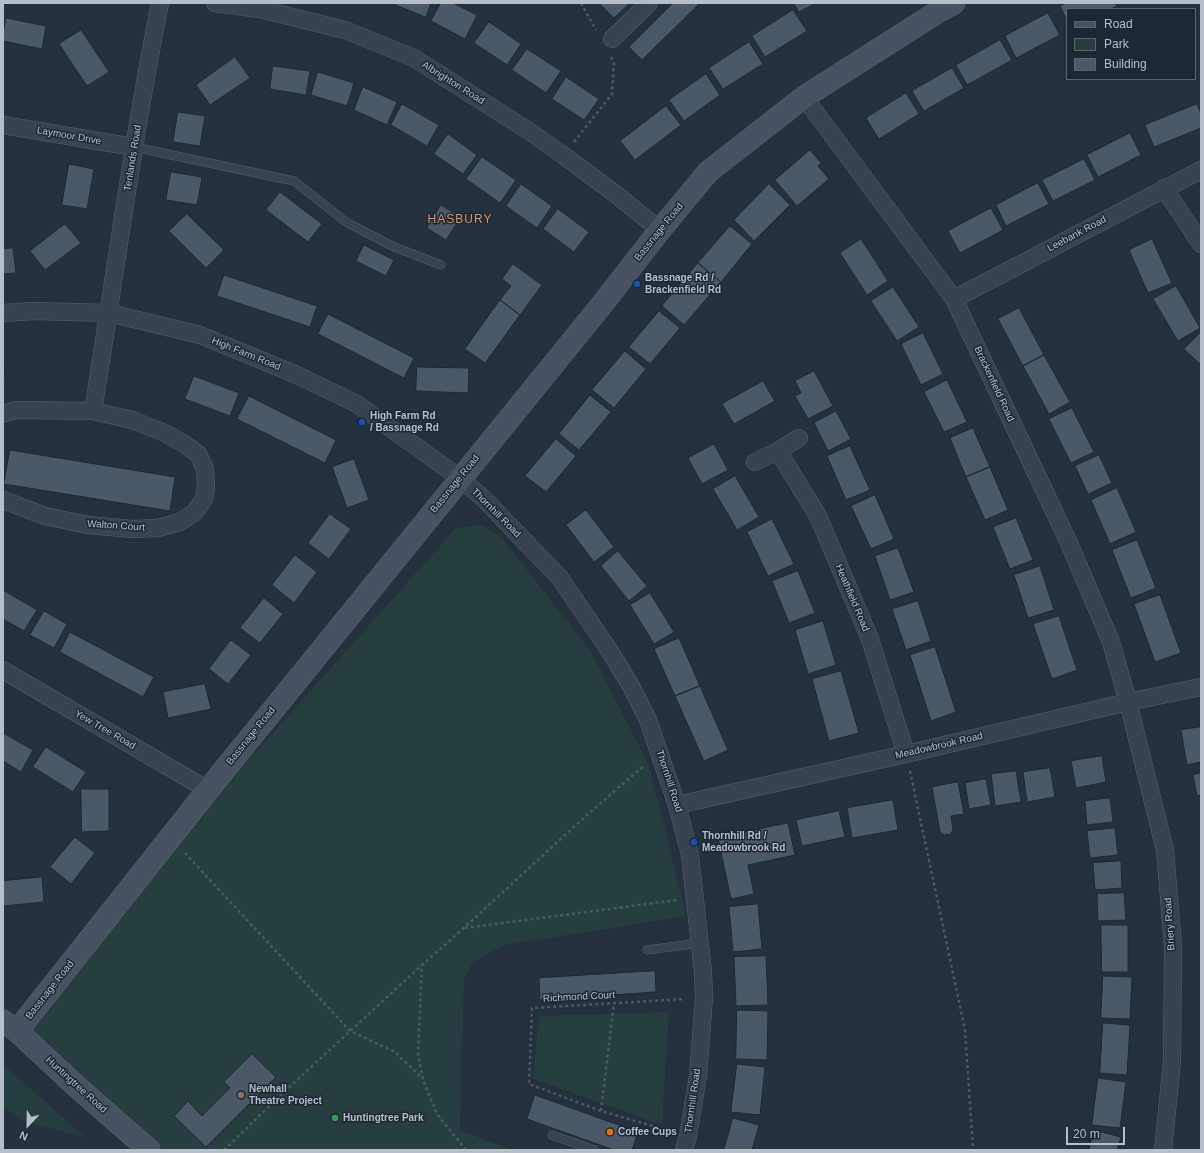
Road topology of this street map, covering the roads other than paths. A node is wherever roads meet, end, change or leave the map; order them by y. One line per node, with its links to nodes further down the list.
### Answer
1 (160, 3): 9 (street, Tenlands Road)
2 (215, 3): 5 (street, Albrighton Road)
3 (649, 3): 6 (street)
4 (954, 3): 7 (street, Bassnage Road)
5 (261, 6): 12 (street, Albrighton Road)
6 (607, 44)
7 (804, 97): 12 (street, Bassnage Road); 15 (street, Brackenfield Road)
8 (3, 125): 9 (street, Laymoor Drive)
9 (134, 147): 14 (lane); 17 (street, Tenlands Road)
10 (1201, 170): 11 (street, Leebank Road)
11 (1164, 188): 13 (street); 15 (street, Leebank Road)
12 (660, 230): 23 (street, Bassnage Road)
13 (1201, 244)
14 (441, 265)
15 (954, 299): 27 (street, Brackenfield Road)
16 (3, 313): 17 (street, High Farm Road)
17 (109, 313): 18 (street); 23 (street, High Farm Road)
18 (93, 411): 19 (street, Walton Court); 24 (street, Walton Court)
19 (3, 414)
20 (799, 438): 21 (street)
21 (778, 451): 22 (street); 28 (street, Heathfield Road)
22 (755, 462)
23 (460, 478): 29 (street, Bassnage Road); 30 (street, Thornhill Road)
24 (3, 500)
25 (3, 670): 29 (street, Yew Tree Road)
26 (1201, 687): 27 (street, Meadowbrook Road)
27 (1128, 702): 28 (street, Meadowbrook Road); 38 (street, Briery Road)
28 (906, 754): 30 (street, Meadowbrook Road)
29 (208, 790): 33 (street, Bassnage Road)
30 (677, 805): 31 (street, Thornhill Road)
31 (700, 943): 32 (lane); 35 (street, Thornhill Road)
32 (647, 950)
33 (10, 1026): 36 (street, Huntingtree Road)
34 (552, 1135): 37 (lane)
35 (686, 1143)
36 (149, 1150)
37 (594, 1150)
38 (1163, 1150)

